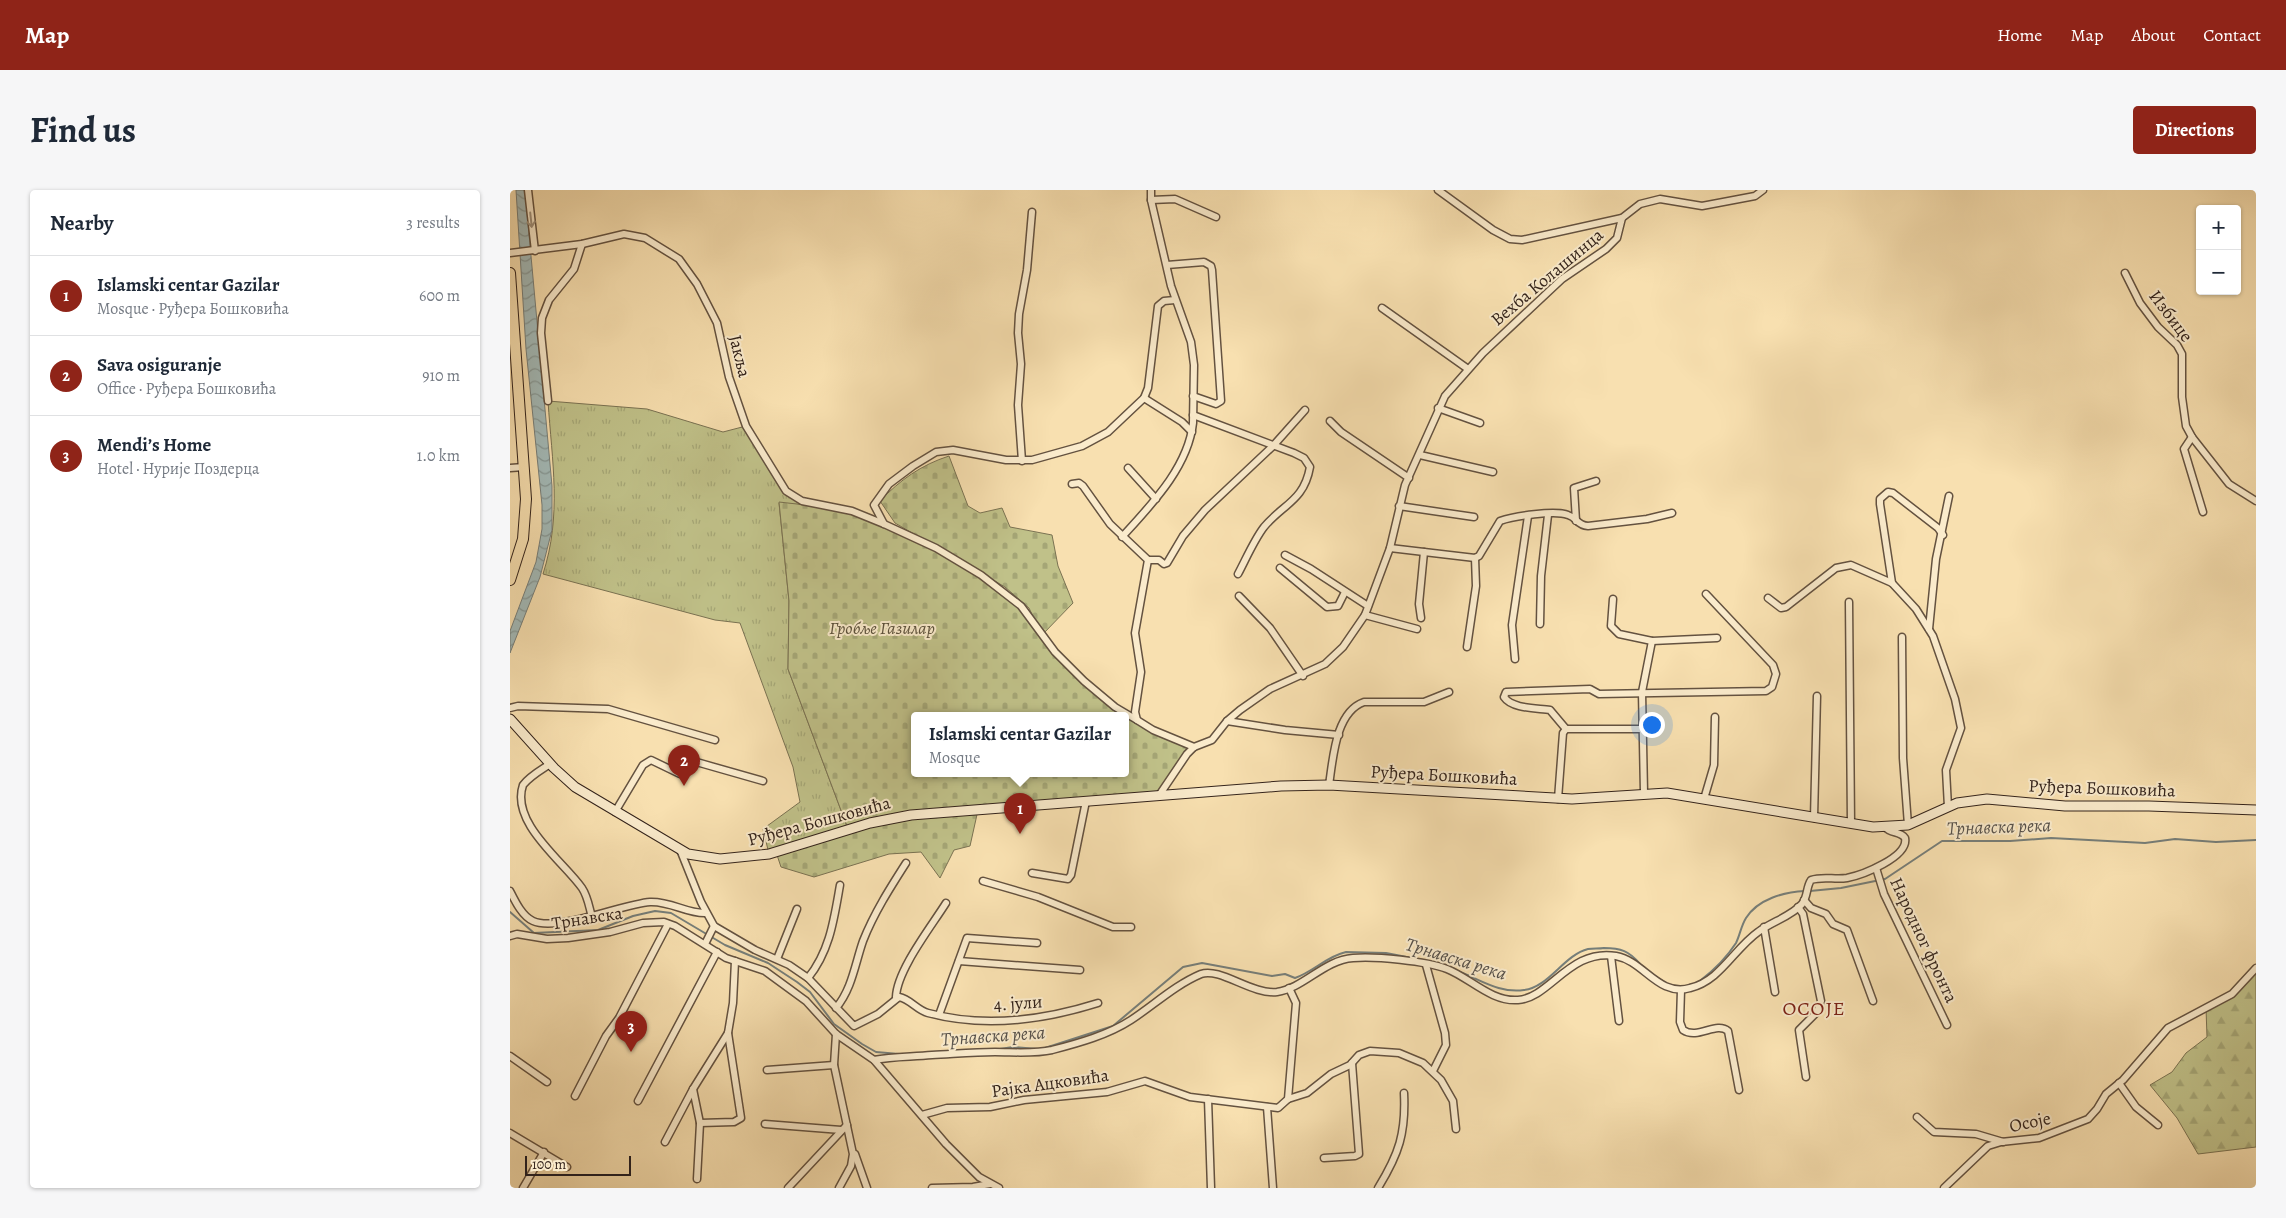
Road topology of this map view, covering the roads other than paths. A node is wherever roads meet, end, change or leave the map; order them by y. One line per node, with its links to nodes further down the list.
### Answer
1 (528, 190): 10 (street, one-way to 10)
2 (1151, 190): 5 (street)
3 (1438, 190): 8 (street, Вехба Колашинца)
4 (1763, 190): 8 (street)
5 (1151, 200): 7 (street); 12 (street)
6 (1032, 212): 31 (street)
7 (1216, 217)
8 (1622, 218): 18 (street, Вехба Колашинца)
9 (582, 244): 10 (street, Јакља); 21 (street); 49 (street, Јакља)
10 (534, 251): 11 (street, Јакља)
11 (513, 253)
12 (1167, 266): 15 (street); 19 (street)
13 (510, 273): 17 (main road)
14 (2125, 273): 28 (street, Избице)
15 (1175, 300): 19 (street); 20 (street)
16 (1382, 308): 18 (street)
17 (513, 349): 32 (main road)
18 (1468, 368): 22 (street, Вехба Колашинца)
19 (1193, 396): 24 (street)
20 (1144, 398): 27 (street); 31 (street)
21 (548, 401)
22 (1438, 408): 26 (street); 30 (street, Вехба Колашинца)
23 (1305, 410): 29 (street)
24 (1193, 415): 27 (street); 29 (street)
25 (1330, 421): 36 (street)
26 (1480, 423)
27 (1192, 432): 40 (street)
28 (2192, 437): 41 (street); 43 (street)
29 (1273, 446): 56 (street); 58 (street)
30 (1420, 455): 35 (street); 36 (street, Вехба Колашинца)
31 (1022, 461): 49 (street)
32 (524, 467): 33 (street); 59 (main road)
33 (510, 468)
34 (1128, 468): 40 (street)
35 (1493, 472)
36 (1409, 478): 42 (street, Вехба Колашинца)
37 (1596, 481): 48 (street)
38 (1072, 484): 51 (street)
39 (1949, 496): 50 (street)
40 (1156, 499): 51 (street)
41 (2256, 501)
42 (1399, 506): 47 (street); 52 (street, Вехба Колашинца)
43 (2203, 512)
44 (1672, 513): 48 (street)
45 (1548, 515): 46 (street); 48 (street); 70 (street)
46 (1528, 516): 55 (street); 77 (street)
47 (1474, 517)
48 (1576, 521)
49 (884, 524): 83 (street, Јакља)
50 (1943, 534): 60 (street); 72 (street)
51 (1122, 537): 56 (street)
52 (1390, 548): 53 (street); 67 (street, Вехба Колашинца)
53 (1424, 552): 55 (street); 69 (street)
54 (1285, 556): 61 (street)
55 (1475, 558): 76 (street)
56 (1148, 560): 87 (street)
57 (1280, 568): 61 (street)
58 (1238, 574)
59 (511, 577)
60 (1892, 582): 64 (street); 72 (street)
61 (1345, 592): 67 (street)
62 (1706, 594): 80 (street)
63 (1238, 596): 78 (street)
64 (1768, 598)
65 (1613, 599): 75 (street)
66 (1849, 602): 106 (street)
67 (1368, 606): 68 (street, Вехба Колашинца)
68 (1365, 615): 71 (street); 78 (street, Вехба Колашинца)
69 (1421, 618)
70 (1540, 624)
71 (1417, 629)
72 (1929, 629): 102 (street)
73 (1902, 637): 107 (street)
74 (1717, 638): 75 (street)
75 (1652, 641): 80 (street)
76 (1467, 647)
77 (1515, 659)
78 (1303, 676): 88 (street, Вехба Колашинца)
79 (1449, 692): 91 (street)
80 (1642, 692): 89 (street); 90 (street)
81 (1817, 696): 105 (street)
82 (510, 708): 92 (street)
83 (1125, 712)
84 (1129, 715): 87 (street, Јакља)
85 (1715, 718): 100 (street)
86 (510, 719): 94 (main road, Руђера Бошковића)
87 (1137, 720): 93 (street, Јакља)
88 (1227, 720): 91 (street); 93 (street, Вехба Колашинца)
89 (1566, 728): 90 (street); 99 (street)
90 (1643, 729): 97 (street)
91 (1339, 736): 96 (street)
92 (716, 740)
93 (1194, 748): 98 (street)
94 (550, 764): 104 (main road, Руђера Бошковића); 122 (street)
95 (763, 781): 104 (street)
96 (1329, 785): 98 (main road, Руђера Бошковића); 99 (main road, Руђера Бошковића)
97 (1644, 793): 99 (main road, Руђера Бошковића); 100 (main road, Руђера Бошковића)
98 (1160, 794): 101 (main road, Руђера Бошковића)
99 (1558, 799)
100 (1704, 799): 105 (main road, Руђера Бошковића)
101 (1086, 801): 109 (main road, Руђера Бошковића); 113 (street)
102 (1948, 807): 103 (main road, Руђера Бошковића); 107 (main road, Руђера Бошковића)
103 (2256, 810)
104 (615, 812): 109 (main road, Руђера Бошковића)
105 (1814, 818): 106 (main road, Руђера Бошковића)
106 (1850, 824): 108 (main road, Руђера Бошковића)
107 (1908, 825): 108 (main road, Руђера Бошковића)
108 (1885, 827): 110 (street, Руђера Бошковића)
109 (681, 852): 121 (street)
110 (1900, 853): 112 (street, Народног фронта)
111 (906, 863): 145 (street)
112 (1876, 868): 117 (street, Народног фронта); 148 (street, Народног фронта)
113 (1032, 873)
114 (983, 881): 124 (street)
115 (840, 886): 138 (street)
116 (510, 891): 122 (street)
117 (1805, 898): 119 (street, Народног фронта); 143 (street)
118 (946, 903): 142 (street)
119 (1798, 907): 125 (street, Народног фронта); 157 (street)
120 (797, 909): 132 (street)
121 (706, 913): 122 (street); 126 (street)
122 (592, 917)
123 (668, 924): 127 (street, Трнавска); 128 (street); 163 (street)
124 (1131, 927)
125 (1764, 927): 140 (street, Народног фронта); 141 (street)
126 (713, 928): 128 (street); 132 (street)
127 (510, 936)
128 (706, 942): 130 (street)
129 (1037, 943): 134 (street)
130 (717, 952): 133 (street); 166 (street)
131 (1611, 956): 135 (street); 140 (street); 147 (street)
132 (777, 959): 138 (street)
133 (735, 961): 149 (street); 150 (street)
134 (958, 961): 137 (street, 4. јули); 146 (street)
135 (1426, 964): 139 (street); 156 (street)
136 (2256, 968): 159 (street, Осоје)
137 (1080, 970)
138 (808, 978): 145 (street)
139 (1289, 988): 152 (street); 164 (street)
140 (1681, 990): 161 (street)
141 (1775, 992)
142 (896, 997): 145 (street); 146 (street, 4. јули)
143 (1873, 1001)
144 (1098, 1003): 146 (street, 4. јули)
145 (836, 1008)
146 (939, 1014)
147 (1619, 1021)
148 (1947, 1025)
149 (728, 1033): 160 (street); 170 (street)
150 (836, 1034): 152 (street); 154 (street)
151 (510, 1056): 158 (street)
152 (874, 1060): 168 (street)
153 (1352, 1063): 156 (street); 164 (street); 181 (street)
154 (834, 1065): 155 (street); 172 (street)
155 (766, 1070)
156 (1433, 1071): 175 (street)
157 (1806, 1077)
158 (547, 1082)
159 (2119, 1083): 173 (street); 178 (street, Осоје)
160 (693, 1089): 170 (street); 177 (street)
161 (1739, 1090)
162 (1404, 1093): 193 (street)
163 (575, 1096)
164 (1288, 1098): 167 (street)
165 (1208, 1099): 167 (street, Рајка Ацковића); 168 (street, Рајка Ацковића); 191 (street)
166 (638, 1101)
167 (1267, 1107): 192 (street)
168 (922, 1115): 184 (street)
169 (1917, 1117): 178 (street)
170 (700, 1123): 183 (street)
171 (765, 1124): 174 (street)
172 (847, 1124): 174 (street); 179 (street)
173 (2158, 1125)
174 (841, 1130): 186 (street)
175 (1456, 1130)
176 (510, 1134): 180 (street)
177 (664, 1142)
178 (2004, 1142): 194 (street, Осоје)
179 (853, 1150): 187 (street); 188 (street)
180 (544, 1152): 182 (street); 185 (street)
181 (1324, 1158)
182 (567, 1168)
183 (697, 1178)
184 (990, 1184): 189 (street); 190 (street)
185 (523, 1188)
186 (788, 1188)
187 (839, 1188)
188 (867, 1188)
189 (932, 1188)
190 (999, 1188)
191 (1211, 1188)
192 (1274, 1188)
193 (1378, 1188)
194 (1944, 1188)

